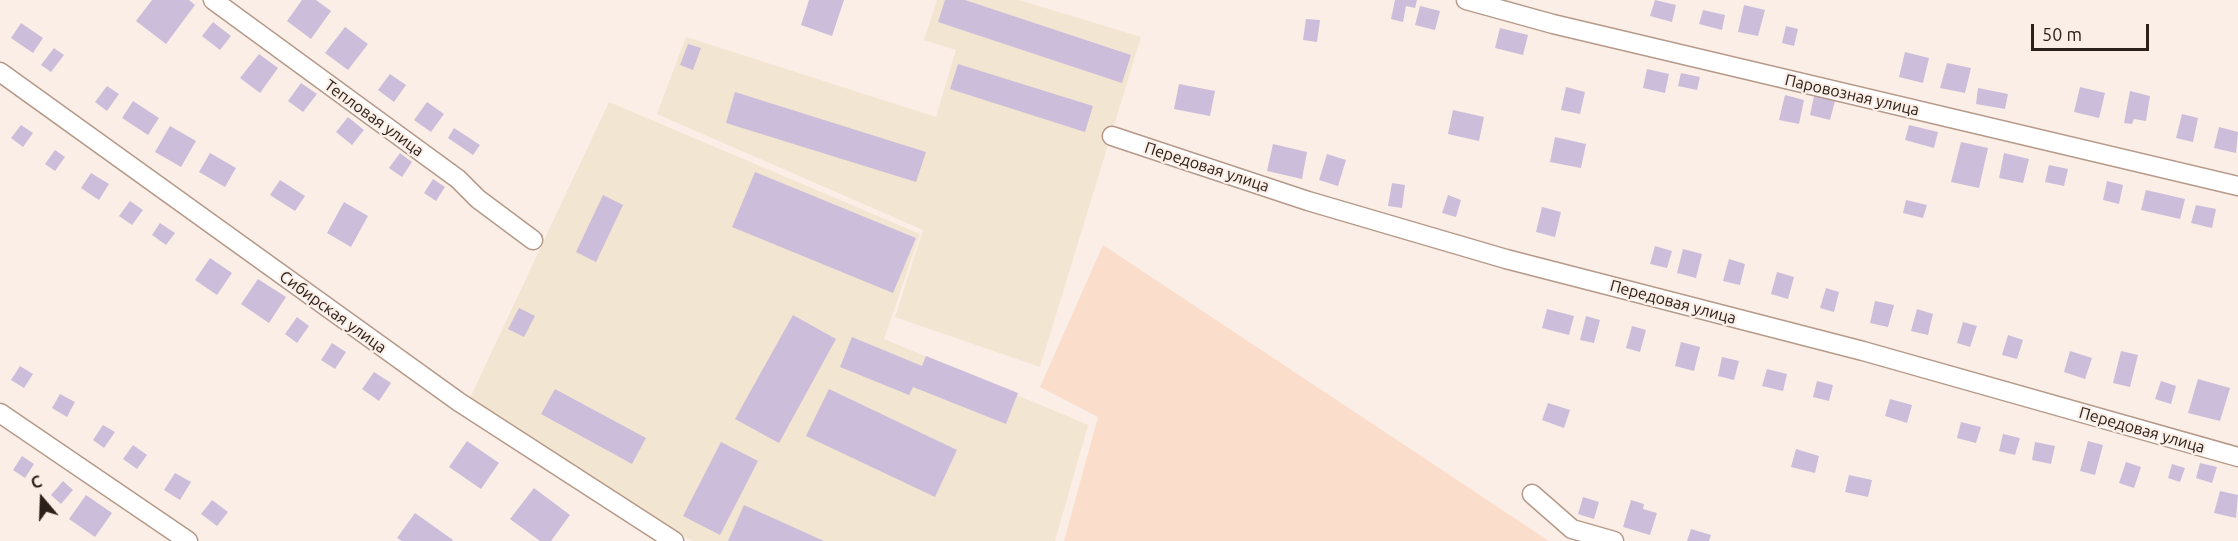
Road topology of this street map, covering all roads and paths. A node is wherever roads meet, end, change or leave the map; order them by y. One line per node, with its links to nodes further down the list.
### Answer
1 (213, 0): 6 (street, Тепловая улица)
2 (1466, 0): 5 (street, Паровозная улица)
3 (0, 72): 11 (street, Сибирская улица)
4 (1112, 136): 8 (street, Передовая улица)
5 (2238, 186)
6 (533, 240)
7 (0, 413): 10 (street)
8 (2238, 457)
9 (1532, 494): 12 (street)
10 (188, 541)
11 (674, 541)
12 (1614, 541)

